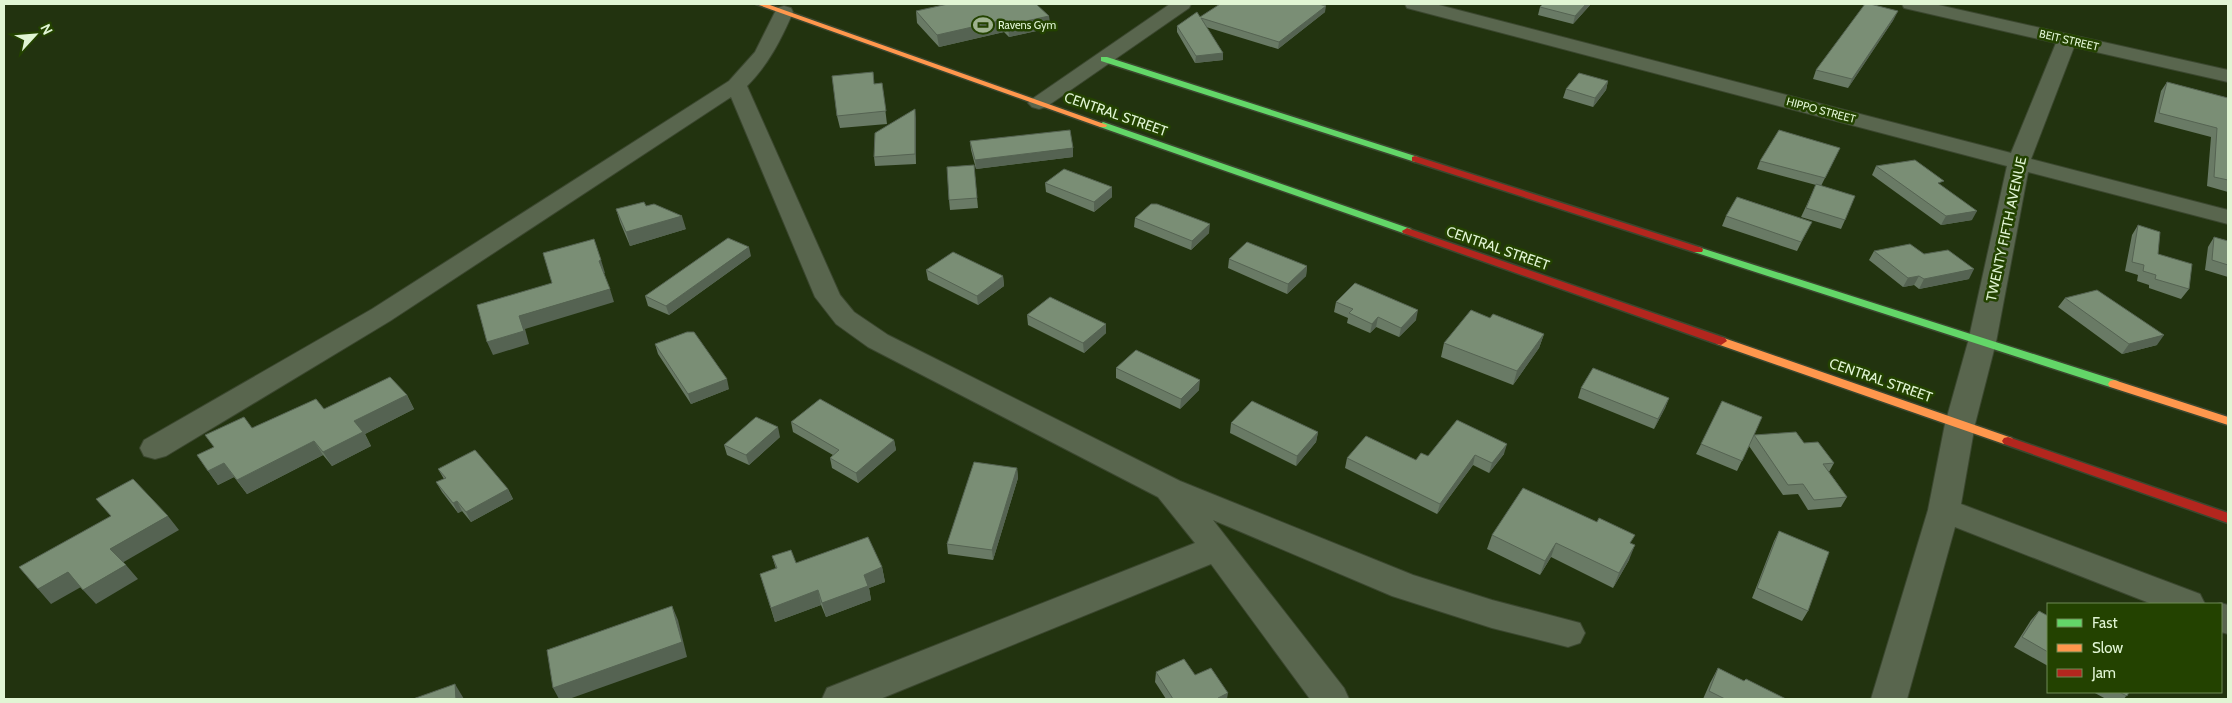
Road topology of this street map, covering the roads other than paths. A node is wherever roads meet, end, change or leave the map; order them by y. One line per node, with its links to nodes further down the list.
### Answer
1 (760, 4): 5 (street, CENTRAL STREET)
2 (1182, 4): 7 (street)
3 (1414, 4): 11 (street, HIPPO STREET)
4 (1911, 4): 6 (street, BEIT STREET)
5 (784, 12): 9 (street); 10 (street, CENTRAL STREET)
6 (2067, 39): 8 (street, BEIT STREET); 11 (street, TWENTY FIFTH AVENUE)
7 (1104, 59): 10 (street); 13 (street)
8 (2228, 76)
9 (736, 85): 16 (street); 17 (street)
10 (1039, 104): 15 (street, CENTRAL STREET)
11 (2019, 161): 12 (street, HIPPO STREET); 13 (street, TWENTY FIFTH AVENUE)
12 (2228, 216)
13 (1982, 342): 14 (street); 15 (street, TWENTY FIFTH AVENUE)
14 (2228, 421)
15 (1960, 424): 18 (street, TWENTY FIFTH AVENUE); 19 (street, CENTRAL STREET)
16 (156, 448)
17 (1168, 489): 20 (street); 22 (street)
18 (1944, 510): 21 (street); 25 (street, TWENTY FIFTH AVENUE)
19 (2228, 518)
20 (1217, 548): 23 (street); 24 (street)
21 (2185, 603)
22 (1568, 633)
23 (840, 699)
24 (1331, 699)
25 (1889, 699)

